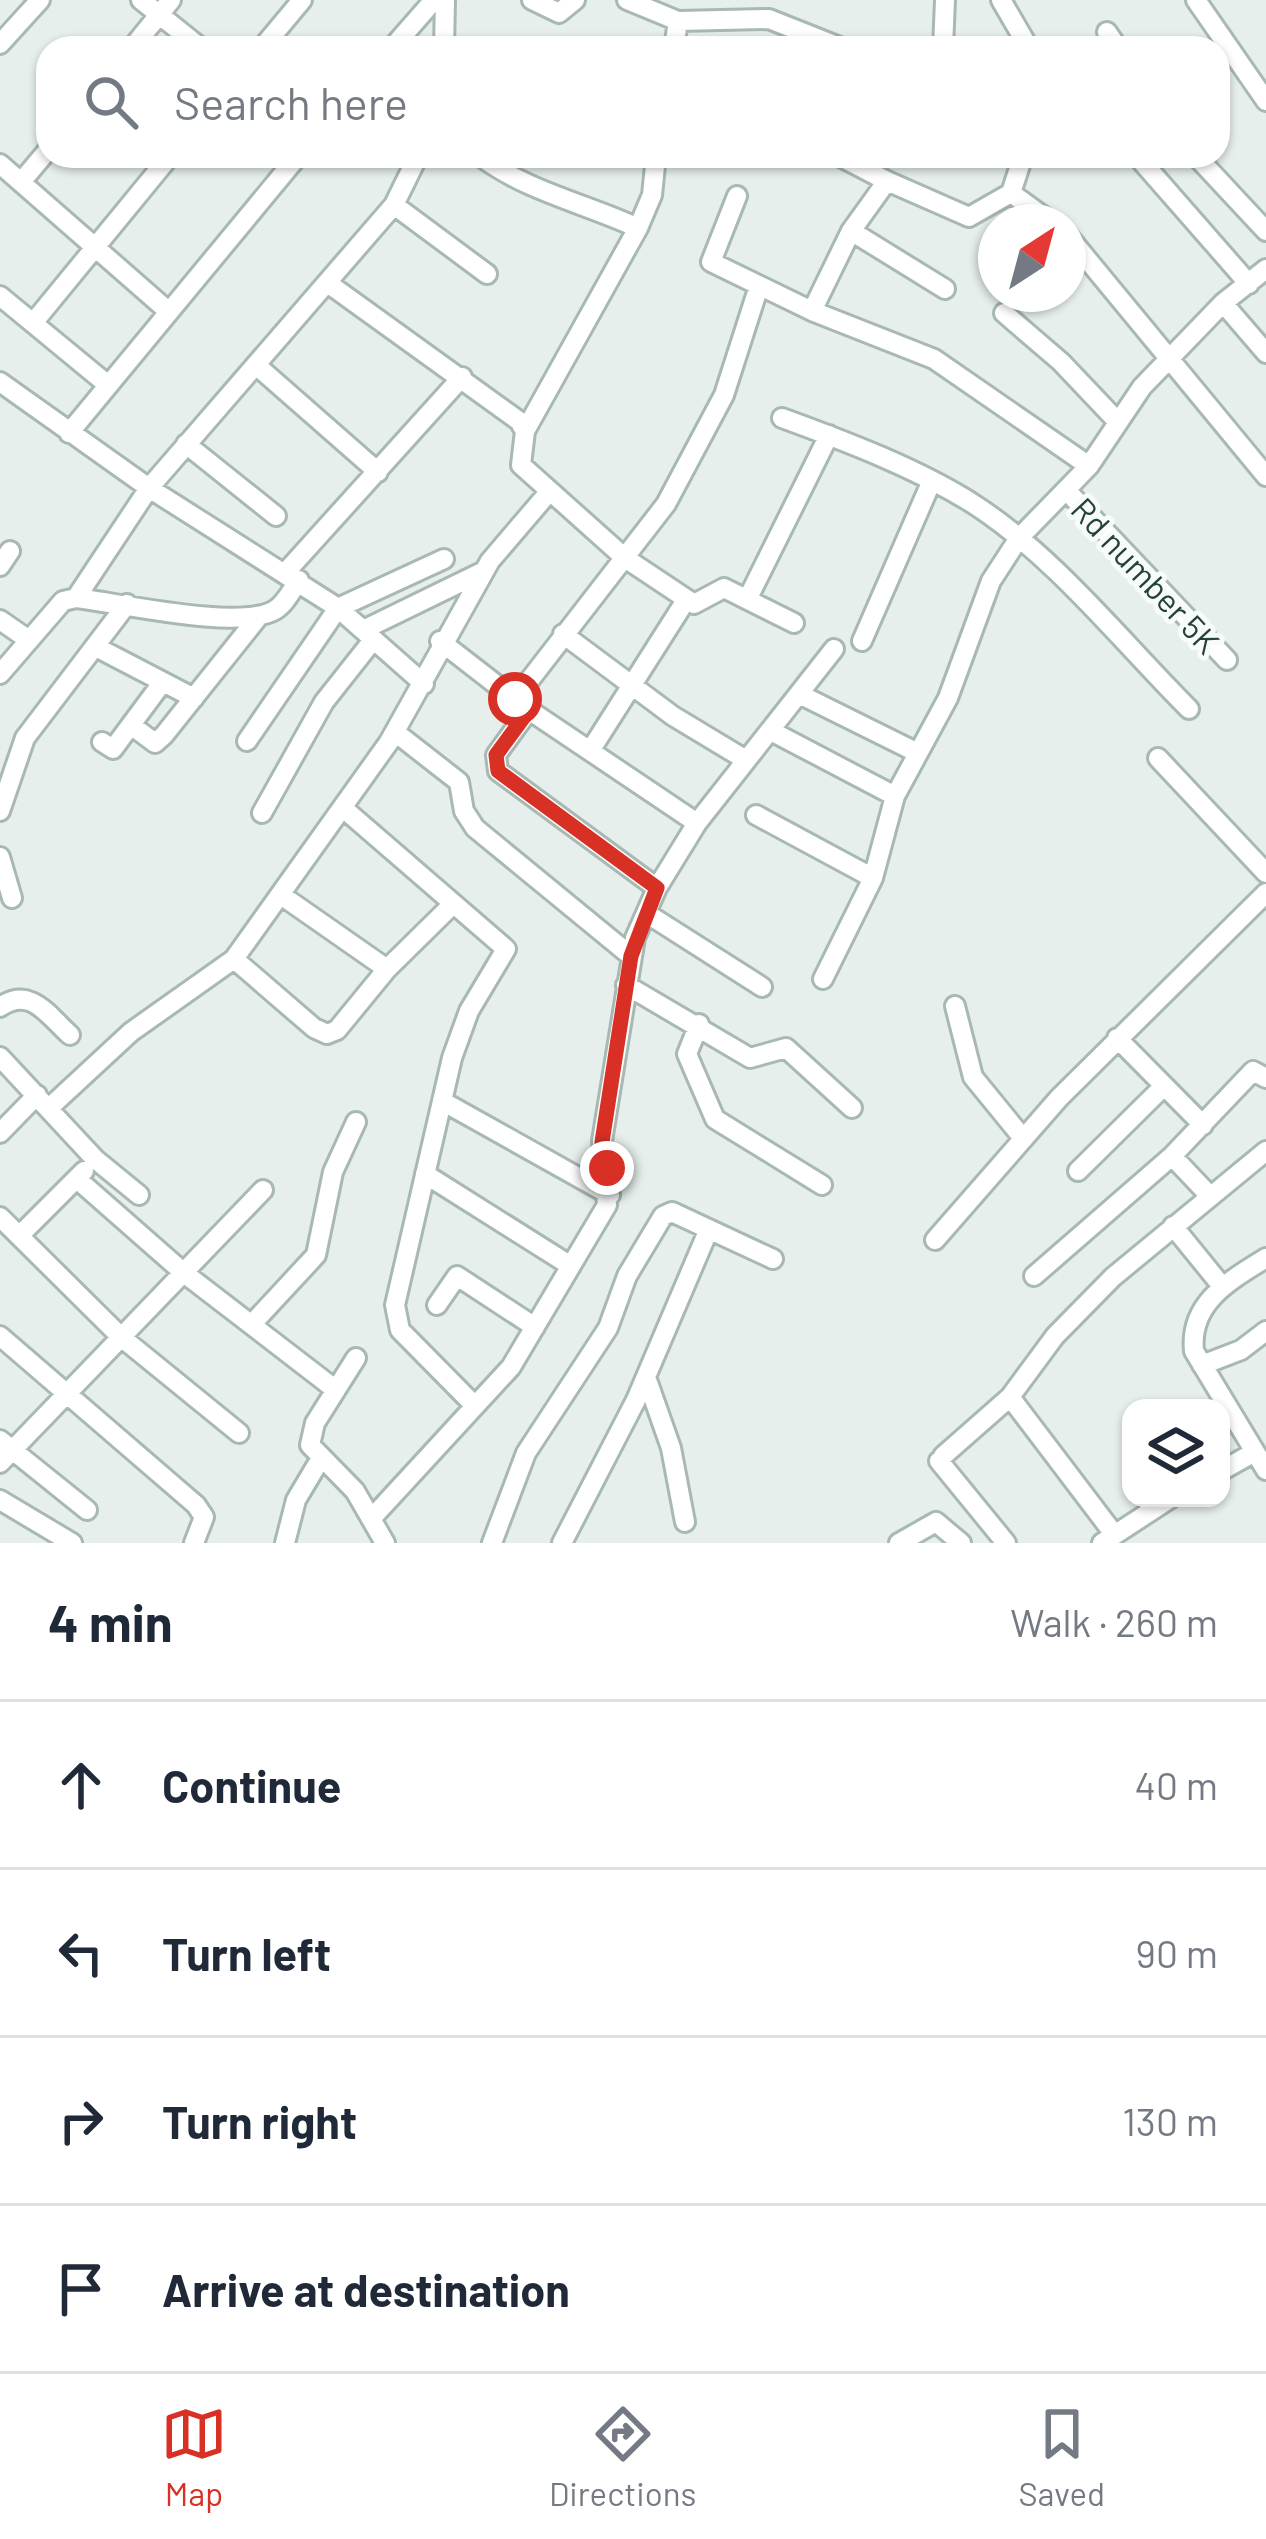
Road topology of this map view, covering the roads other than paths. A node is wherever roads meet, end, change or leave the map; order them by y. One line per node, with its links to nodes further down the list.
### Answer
1 (40, 0): 24 (street)
2 (141, 0): 12 (street)
3 (302, 0): 16 (street)
4 (434, 0): 17 (street)
5 (445, 0): 18 (street)
6 (532, 0): 7 (street)
7 (575, 0)
8 (627, 0): 13 (street)
9 (945, 0): 21 (street)
10 (1001, 0): 22 (street)
11 (1196, 0): 23 (street)
12 (165, 7): 14 (street); 15 (street)
13 (678, 21): 19 (street); 20 (street)
14 (141, 36)
15 (190, 36)
16 (272, 36)
17 (402, 36)
18 (444, 36)
19 (676, 36)
20 (812, 36)
21 (944, 36)
22 (1022, 36)
23 (1221, 36)
24 (0, 44)
25 (1230, 49): 26 (street)
26 (1266, 100)
27 (0, 164): 39 (street)
28 (36, 164): 39 (street)
29 (160, 168): 47 (street)
30 (283, 168): 57 (street)
31 (412, 168): 43 (street)
32 (497, 168): 44 (street)
33 (655, 168): 44 (street)
34 (862, 168): 38 (street)
35 (1019, 168): 40 (street)
36 (1148, 168): 52 (street)
37 (1207, 168): 46 (street)
38 (887, 181): 40 (street); 45 (street)
39 (21, 182): 47 (street)
40 (1010, 194): 42 (street)
41 (737, 196): 53 (street)
42 (1025, 204)
43 (394, 205): 50 (street); 51 (street)
44 (638, 228): 69 (street)
45 (851, 231): 54 (street); 58 (street)
46 (1266, 231)
47 (94, 244): 57 (street); 60 (street)
48 (1086, 257): 62 (street)
49 (1266, 268): 52 (street)
50 (487, 274)
51 (329, 284): 63 (street); 64 (street)
52 (1249, 284): 56 (street)
53 (759, 286): 58 (street); 82 (street)
54 (945, 289)
55 (0, 296): 60 (street)
56 (1223, 303): 61 (street); 62 (street)
57 (168, 311): 66 (street)
58 (812, 311): 73 (street)
59 (1004, 313): 68 (street)
60 (33, 322): 66 (street)
61 (1266, 353)
62 (1170, 357): 68 (street); 75 (street)
63 (256, 365): 72 (street); 74 (street)
64 (462, 377): 69 (street); 74 (street)
65 (0, 382): 70 (street)
66 (108, 385): 70 (street)
67 (782, 418): 71 (street)
68 (1117, 421): 73 (street)
69 (525, 431): 79 (street)
70 (69, 434): 77 (street)
71 (830, 435): 76 (street); 87 (street)
72 (186, 443): 77 (street); 80 (street)
73 (1089, 466): 78 (street)
74 (378, 472): 85 (street)
75 (1266, 476)
76 (931, 485): 81 (street); 98 (street)
77 (149, 488): 85 (street); 86 (street)
78 (1066, 490): 81 (street); 101 (street, Rd number 5K)
79 (549, 492): 82 (street); 84 (street)
80 (276, 515)
81 (1019, 538): 109 (street); 116 (street)
82 (625, 558): 88 (street); 94 (street)
83 (444, 559): 90 (street)
84 (484, 572): 95 (street); 97 (street)
85 (292, 577): 90 (street); 91 (street)
86 (76, 598): 89 (street); 96 (street)
87 (748, 598): 88 (street); 93 (street)
88 (686, 600): 105 (street)
89 (128, 604): 91 (street); 99 (street)
90 (338, 608): 95 (street); 113 (street)
91 (259, 616): 107 (street)
92 (0, 620): 96 (street)
93 (794, 623)
94 (563, 634): 105 (street); 108 (street)
95 (368, 635): 104 (street); 122 (street)
96 (26, 638): 102 (street)
97 (440, 641): 104 (street); 108 (street)
98 (862, 641)
99 (96, 647): 103 (street); 121 (street)
100 (833, 649): 106 (street)
101 (1227, 660)
102 (0, 674)
103 (162, 683): 107 (street); 110 (street)
104 (424, 684): 112 (street)
105 (630, 686): 115 (street); 118 (street)
106 (801, 695): 111 (street); 116 (street)
107 (194, 698): 110 (street)
108 (522, 704): 115 (street); 128 (street)
109 (1189, 709)
110 (131, 725): 114 (street)
111 (771, 731): 118 (street); 119 (street)
112 (394, 732): 120 (street); 134 (street)
113 (247, 740)
114 (102, 742)
115 (590, 751): 124 (street)
116 (919, 754): 119 (street)
117 (1158, 758): 126 (street)
118 (746, 760): 124 (street)
119 (896, 796): 127 (street)
120 (344, 808): 130 (street); 132 (street)
121 (0, 811)
122 (262, 813)
123 (756, 814): 127 (street)
124 (698, 823): 128 (street)
125 (0, 857): 131 (street)
126 (1266, 873)
127 (873, 878): 137 (street)
128 (657, 888): 133 (street)
129 (1266, 893): 144 (street)
130 (281, 895): 135 (street); 136 (street)
131 (12, 898)
132 (451, 906): 136 (street); 149 (street)
133 (646, 913): 134 (street); 139 (street)
134 (631, 956): 138 (street)
135 (234, 958): 136 (street); 148 (street)
136 (386, 969)
137 (823, 979)
138 (626, 985): 142 (street); 165 (street)
139 (762, 986)
140 (956, 1006): 154 (street)
141 (0, 1007): 143 (street)
142 (699, 1024): 150 (street); 161 (street)
143 (70, 1035)
144 (1117, 1038): 147 (street); 154 (street)
145 (0, 1057): 148 (street)
146 (1266, 1078): 152 (street)
147 (1163, 1087): 152 (street); 158 (street)
148 (44, 1101): 153 (street); 157 (street)
149 (442, 1101): 159 (street); 165 (street)
150 (852, 1108)
151 (356, 1122): 178 (street)
152 (1203, 1125): 156 (street)
153 (0, 1133)
154 (1022, 1137): 170 (street)
155 (1266, 1151): 164 (street)
156 (1172, 1156): 164 (street); 175 (street)
157 (95, 1159): 160 (street); 163 (street)
158 (1078, 1171)
159 (424, 1174): 173 (street); 189 (street)
160 (76, 1179): 169 (street); 174 (street)
161 (822, 1185)
162 (263, 1190): 174 (street)
163 (139, 1195)
164 (1209, 1195): 167 (street)
165 (610, 1196): 173 (street)
166 (0, 1217): 169 (street)
167 (1173, 1226): 176 (street); 188 (street)
168 (709, 1228): 172 (street); 185 (street); 206 (street)
169 (19, 1236): 182 (street)
170 (935, 1240)
171 (1266, 1258): 176 (street)
172 (773, 1259)
173 (571, 1266): 179 (street)
174 (184, 1273): 178 (street); 182 (street)
175 (1034, 1276)
176 (1222, 1285): 184 (street)
177 (436, 1305): 179 (street)
178 (251, 1324): 186 (street)
179 (535, 1328): 189 (street)
180 (1266, 1331): 184 (street)
181 (0, 1336): 187 (street)
182 (122, 1337): 187 (street); 190 (street)
183 (356, 1358): 186 (street)
184 (1202, 1365): 192 (street)
185 (646, 1377): 200 (street); 207 (street)
186 (336, 1390): 193 (street)
187 (62, 1395): 191 (street); 203 (street)
188 (1010, 1397): 201 (street); 210 (street)
189 (475, 1406): 199 (street)
190 (239, 1433)
191 (4, 1452): 198 (street)
192 (1253, 1453): 194 (street); 195 (street)
193 (321, 1458): 199 (street); 204 (street)
194 (1230, 1466)
195 (1266, 1470)
196 (0, 1500): 202 (street)
197 (1157, 1507): 201 (street)
198 (87, 1510)
199 (371, 1519): 205 (street)
200 (685, 1522)
201 (1108, 1539)
202 (72, 1543)
203 (194, 1543)
204 (285, 1543)
205 (385, 1543)
206 (492, 1543)
207 (562, 1543)
208 (898, 1543): 209 (street)
209 (961, 1543)
210 (1006, 1543)

